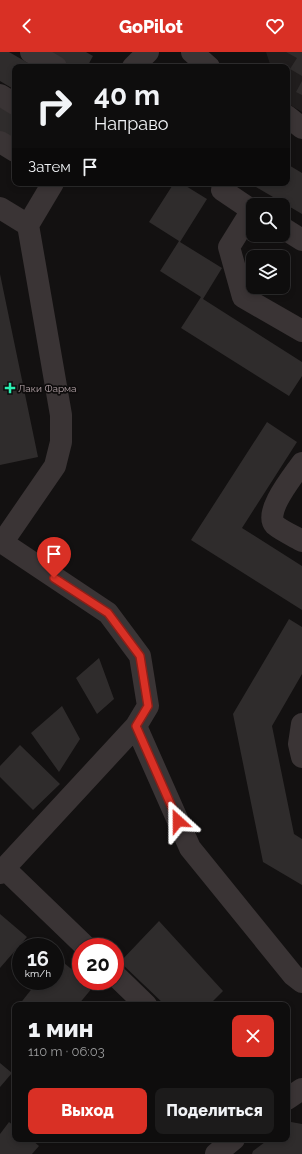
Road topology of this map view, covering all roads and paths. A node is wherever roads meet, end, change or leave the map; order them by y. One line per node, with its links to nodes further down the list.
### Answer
1 (31, 52): 4 (lane)
2 (148, 52): 5 (lane)
3 (192, 52): 6 (lane)
4 (51, 64)
5 (136, 64)
6 (206, 64)
7 (0, 95): 8 (lane)
8 (12, 102)
9 (290, 118): 10 (lane)
10 (302, 128)
11 (0, 142): 12 (lane)
12 (12, 149)
13 (51, 186): 18 (lane)
14 (224, 186): 15 (lane)
15 (246, 206)
16 (0, 208): 18 (lane)
17 (246, 221): 21 (lane)
18 (28, 225): 24 (lane)
19 (290, 232): 20 (lane)
20 (302, 240)
21 (302, 331)
22 (302, 463): 23 (lane)
23 (302, 541)
24 (1, 542): 26 (lane)
25 (302, 724): 27 (lane)
26 (136, 726): 28 (lane); 30 (lane)
27 (302, 756)
28 (2, 870): 29 (lane)
29 (76, 938)
30 (302, 982)
31 (124, 984): 32 (lane)
32 (143, 1002)
33 (230, 1142): 34 (lane)
34 (216, 1154)

